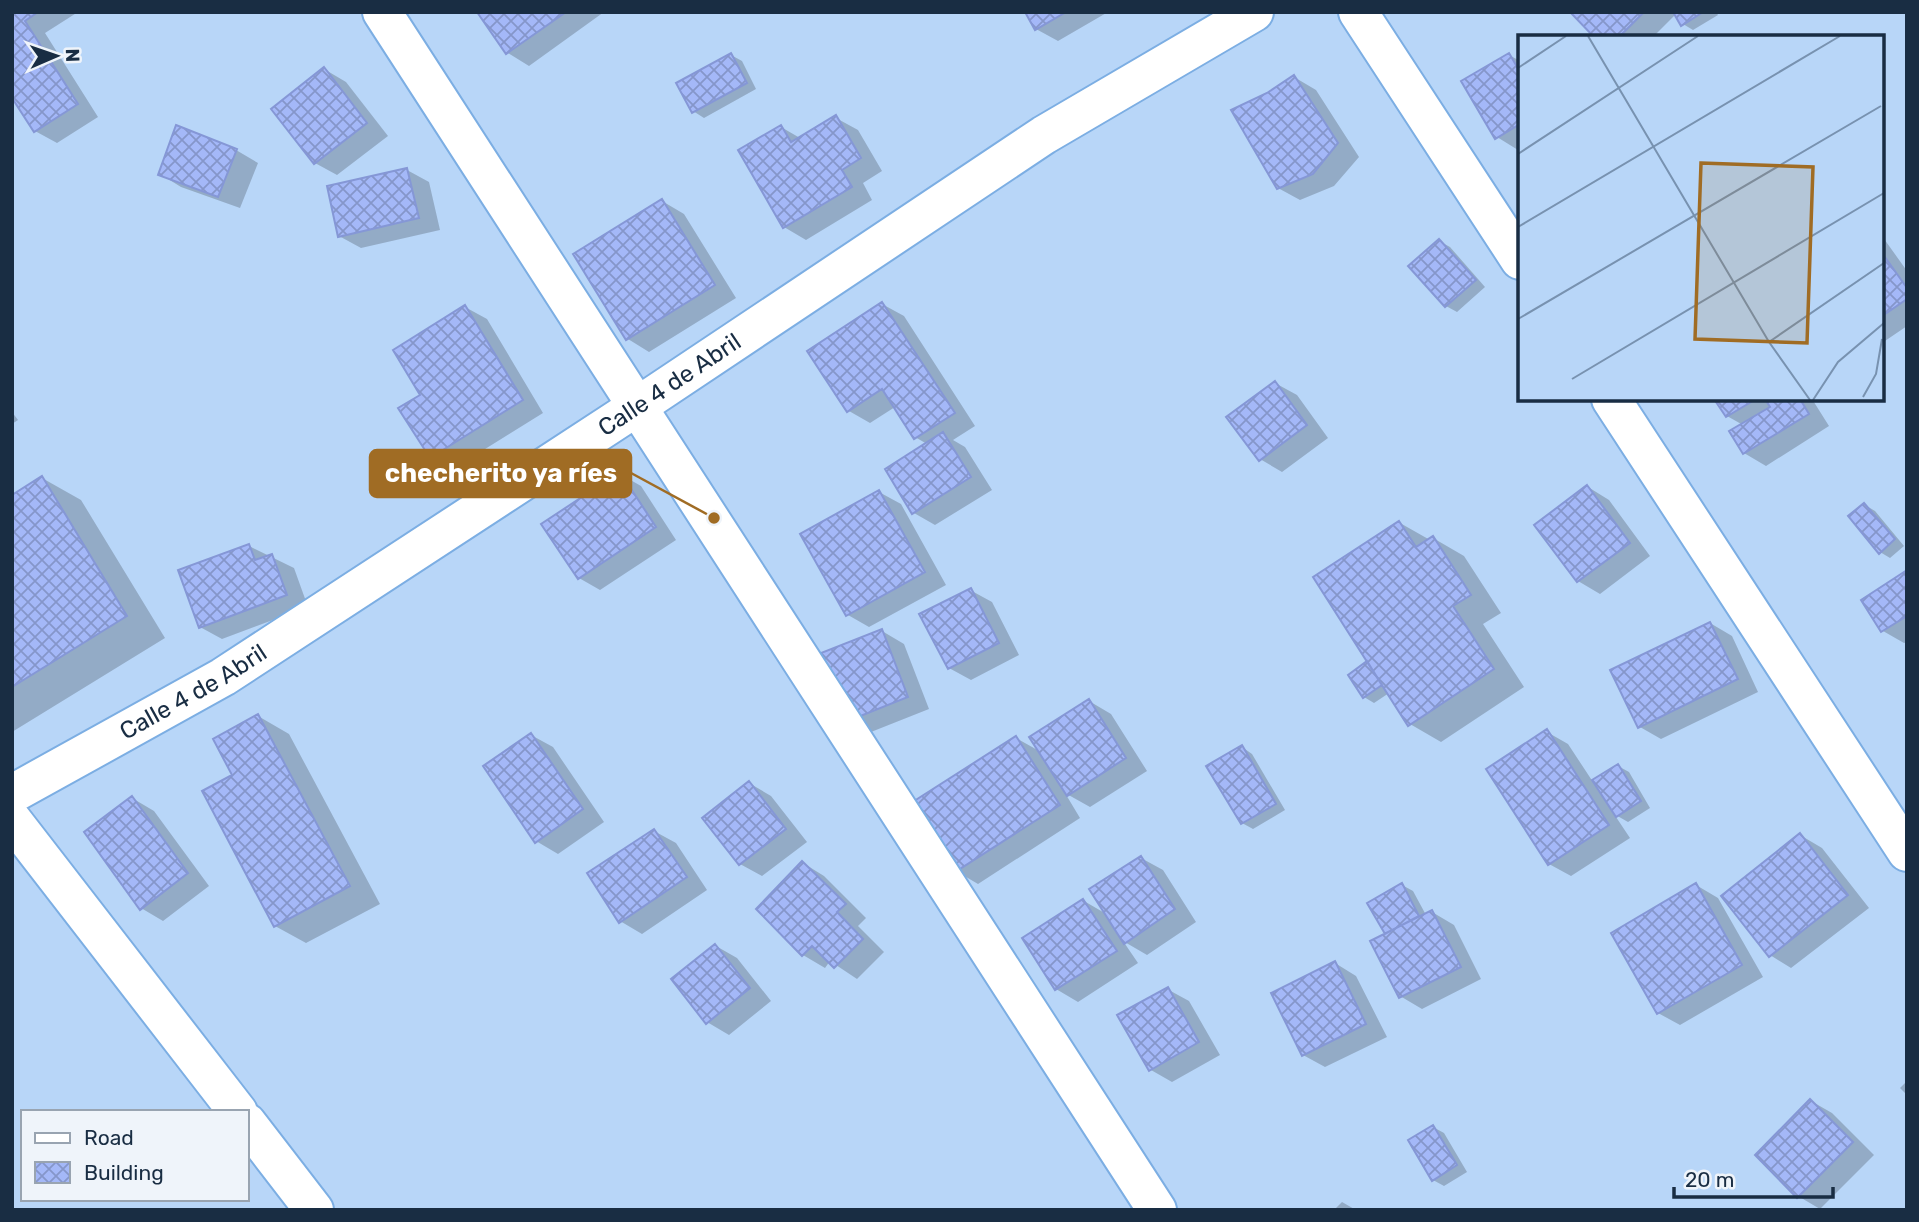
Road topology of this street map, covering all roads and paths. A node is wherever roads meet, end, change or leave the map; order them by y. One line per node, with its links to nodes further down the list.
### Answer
1 (382, 12): 6 (street)
2 (1254, 12): 6 (street, Calle 4 de Abril)
3 (1358, 12): 4 (street)
4 (1518, 257)
5 (1612, 401): 9 (street)
6 (638, 406): 7 (street, Calle 4 de Abril); 13 (street)
7 (12, 794)
8 (12, 820): 10 (street)
9 (1907, 852)
10 (236, 1110)
11 (248, 1124): 12 (street)
12 (314, 1210)
13 (1157, 1210)

